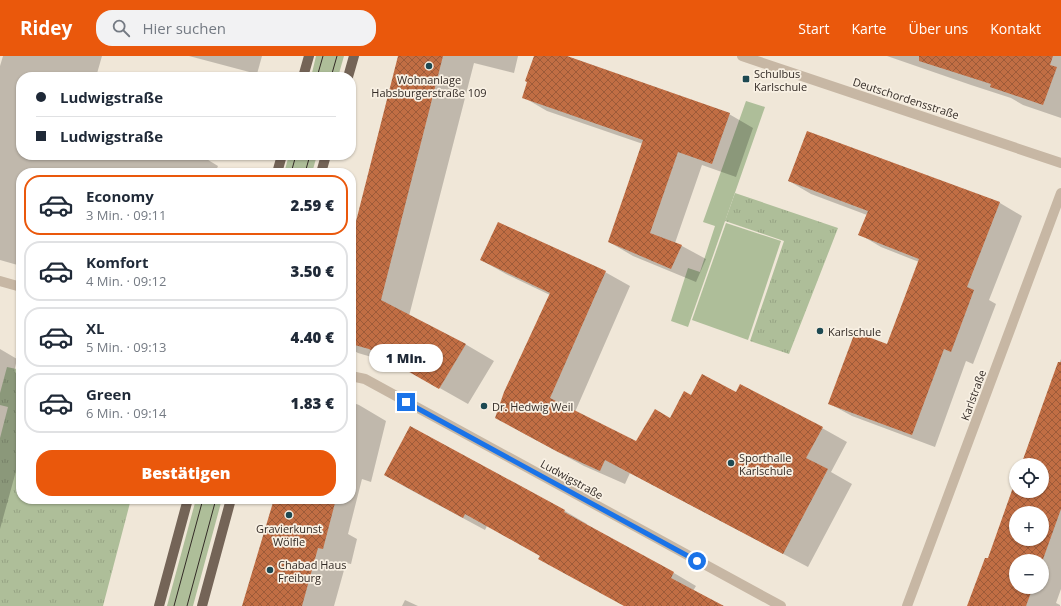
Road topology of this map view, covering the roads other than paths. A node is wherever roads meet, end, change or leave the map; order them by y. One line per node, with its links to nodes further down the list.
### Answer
1 (309, 56): 4 (main road)
2 (354, 56): 5 (main road)
3 (742, 56): 6 (street, Deutschordensstraße)
4 (304, 72)
5 (349, 72)
6 (1061, 163)
7 (1061, 193): 16 (street, Karlstraße)
8 (0, 281): 9 (street)
9 (16, 286)
10 (356, 377): 15 (street, Ludwigstraße)
11 (187, 504): 13 (main road)
12 (230, 504): 14 (main road)
13 (159, 606)
14 (202, 606)
15 (781, 606)
16 (907, 606)

